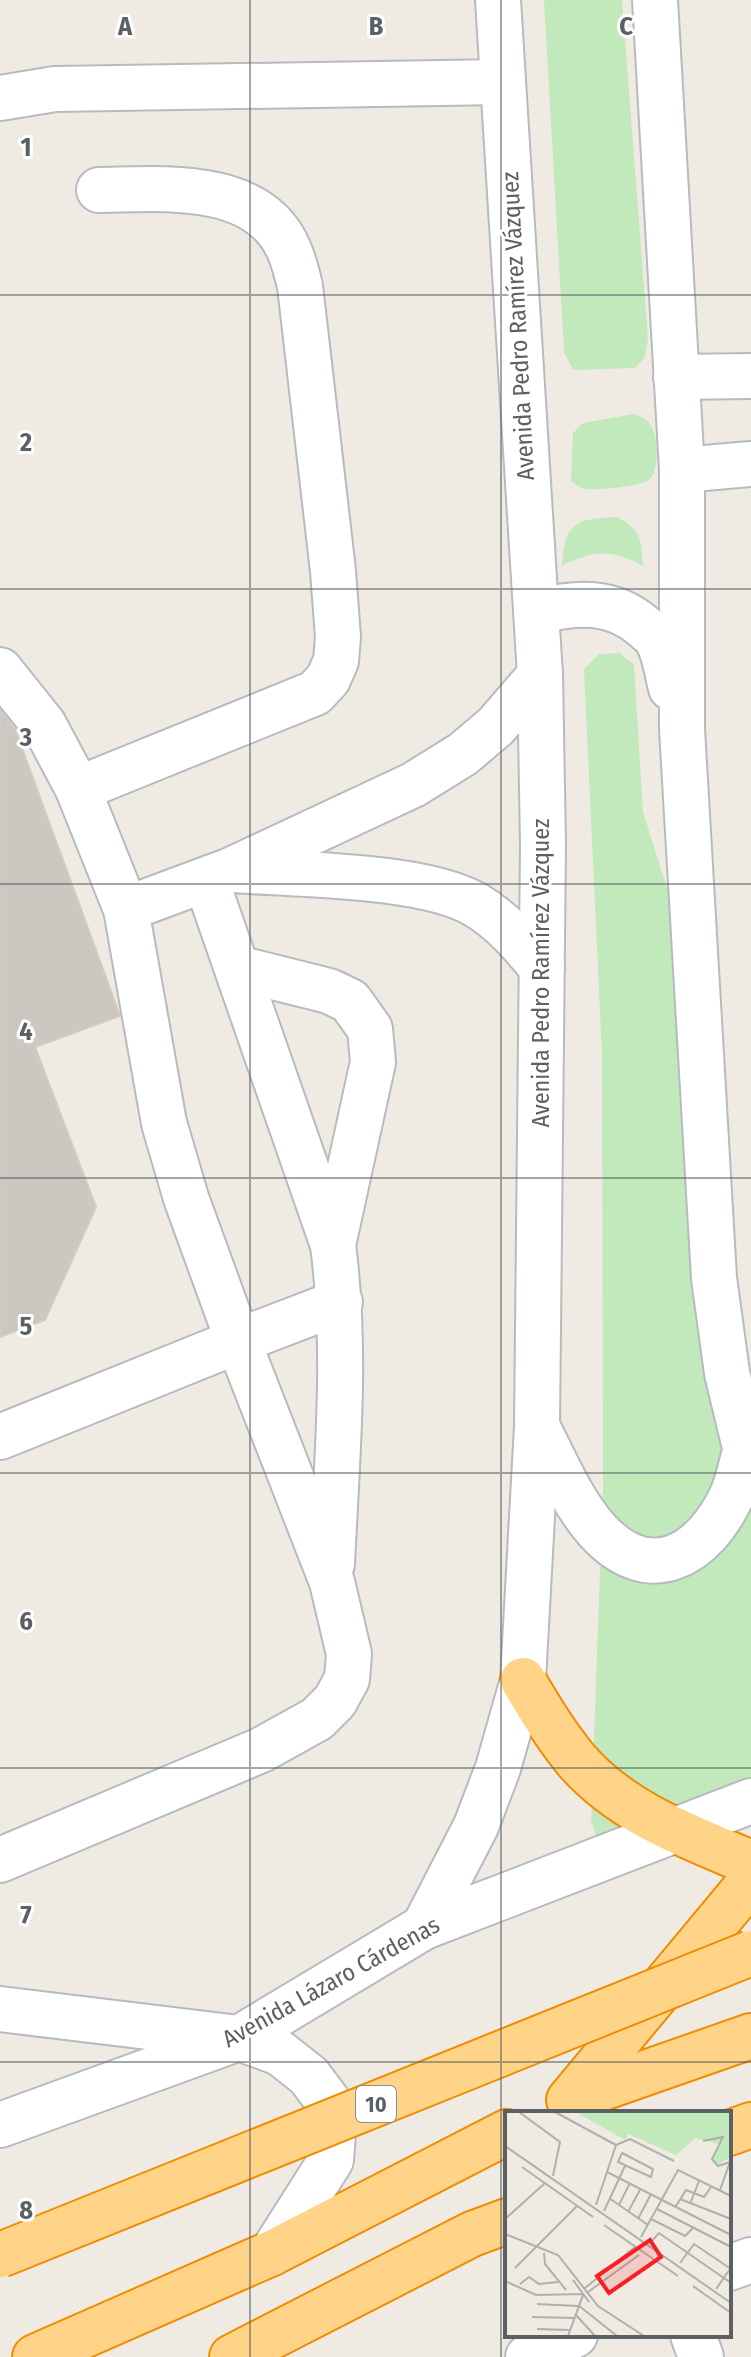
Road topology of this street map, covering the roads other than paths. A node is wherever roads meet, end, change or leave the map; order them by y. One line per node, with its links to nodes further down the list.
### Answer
1 (498, 0): 3 (street, Avenida Pedro Ramírez Vázquez)
2 (655, 0): 7 (street)
3 (503, 82): 4 (street); 10 (street, Avenida Pedro Ramírez Vázquez)
4 (0, 98)
5 (99, 190): 14 (street)
6 (751, 376): 7 (street)
7 (676, 377): 9 (street)
8 (751, 464): 9 (street)
9 (682, 470): 13 (street)
10 (538, 611): 12 (street, Avenida Pedro Ramírez Vázquez); 13 (street)
11 (0, 670): 14 (street)
12 (540, 675): 15 (street); 18 (street, Avenida Pedro Ramírez Vázquez)
13 (682, 729): 24 (street)
14 (78, 789): 16 (street)
15 (218, 875): 16 (street); 17 (street); 18 (street)
16 (126, 909): 21 (street)
17 (237, 968): 19 (street); 19 (street)
18 (542, 968): 22 (street, Avenida Pedro Ramírez Vázquez)
19 (333, 1245): 20 (street)
20 (340, 1302): 21 (street); 25 (street)
21 (238, 1341): 23 (street); 25 (street)
22 (537, 1426): 24 (street); 26 (street, Avenida Pedro Ramírez Vázquez)
23 (0, 1437)
24 (748, 1462)
25 (332, 1582): 29 (street)
26 (523, 1680): 28 (highway); 32 (street, Avenida Pedro Ramírez Vázquez)
27 (751, 1801): 28 (street, Avenida Lázaro Cárdenas)
28 (675, 1832): 30 (highway); 32 (street, Avenida Lázaro Cárdenas)
29 (0, 1860)
30 (751, 1863)
31 (751, 1881): 37 (highway)
32 (424, 1927): 36 (street, Avenida Lázaro Cárdenas)
33 (751, 1953): 44 (highway, 10, bridge)
34 (0, 2009): 36 (street)
35 (751, 2036): 37 (highway)
36 (239, 2038): 38 (street, Avenida Lázaro Cárdenas); 43 (street)
37 (557, 2106)
38 (0, 2125)
39 (751, 2125): 40 (highway)
40 (731, 2132)
41 (505, 2133): 43 (highway)
42 (505, 2222): 50 (highway)
43 (272, 2253): 49 (highway)
44 (0, 2255)
45 (751, 2260): 46 (street)
46 (731, 2267)
47 (571, 2337): 51 (street)
48 (694, 2337): 52 (street)
49 (35, 2357)
50 (232, 2357)
51 (528, 2357)
52 (701, 2357)

